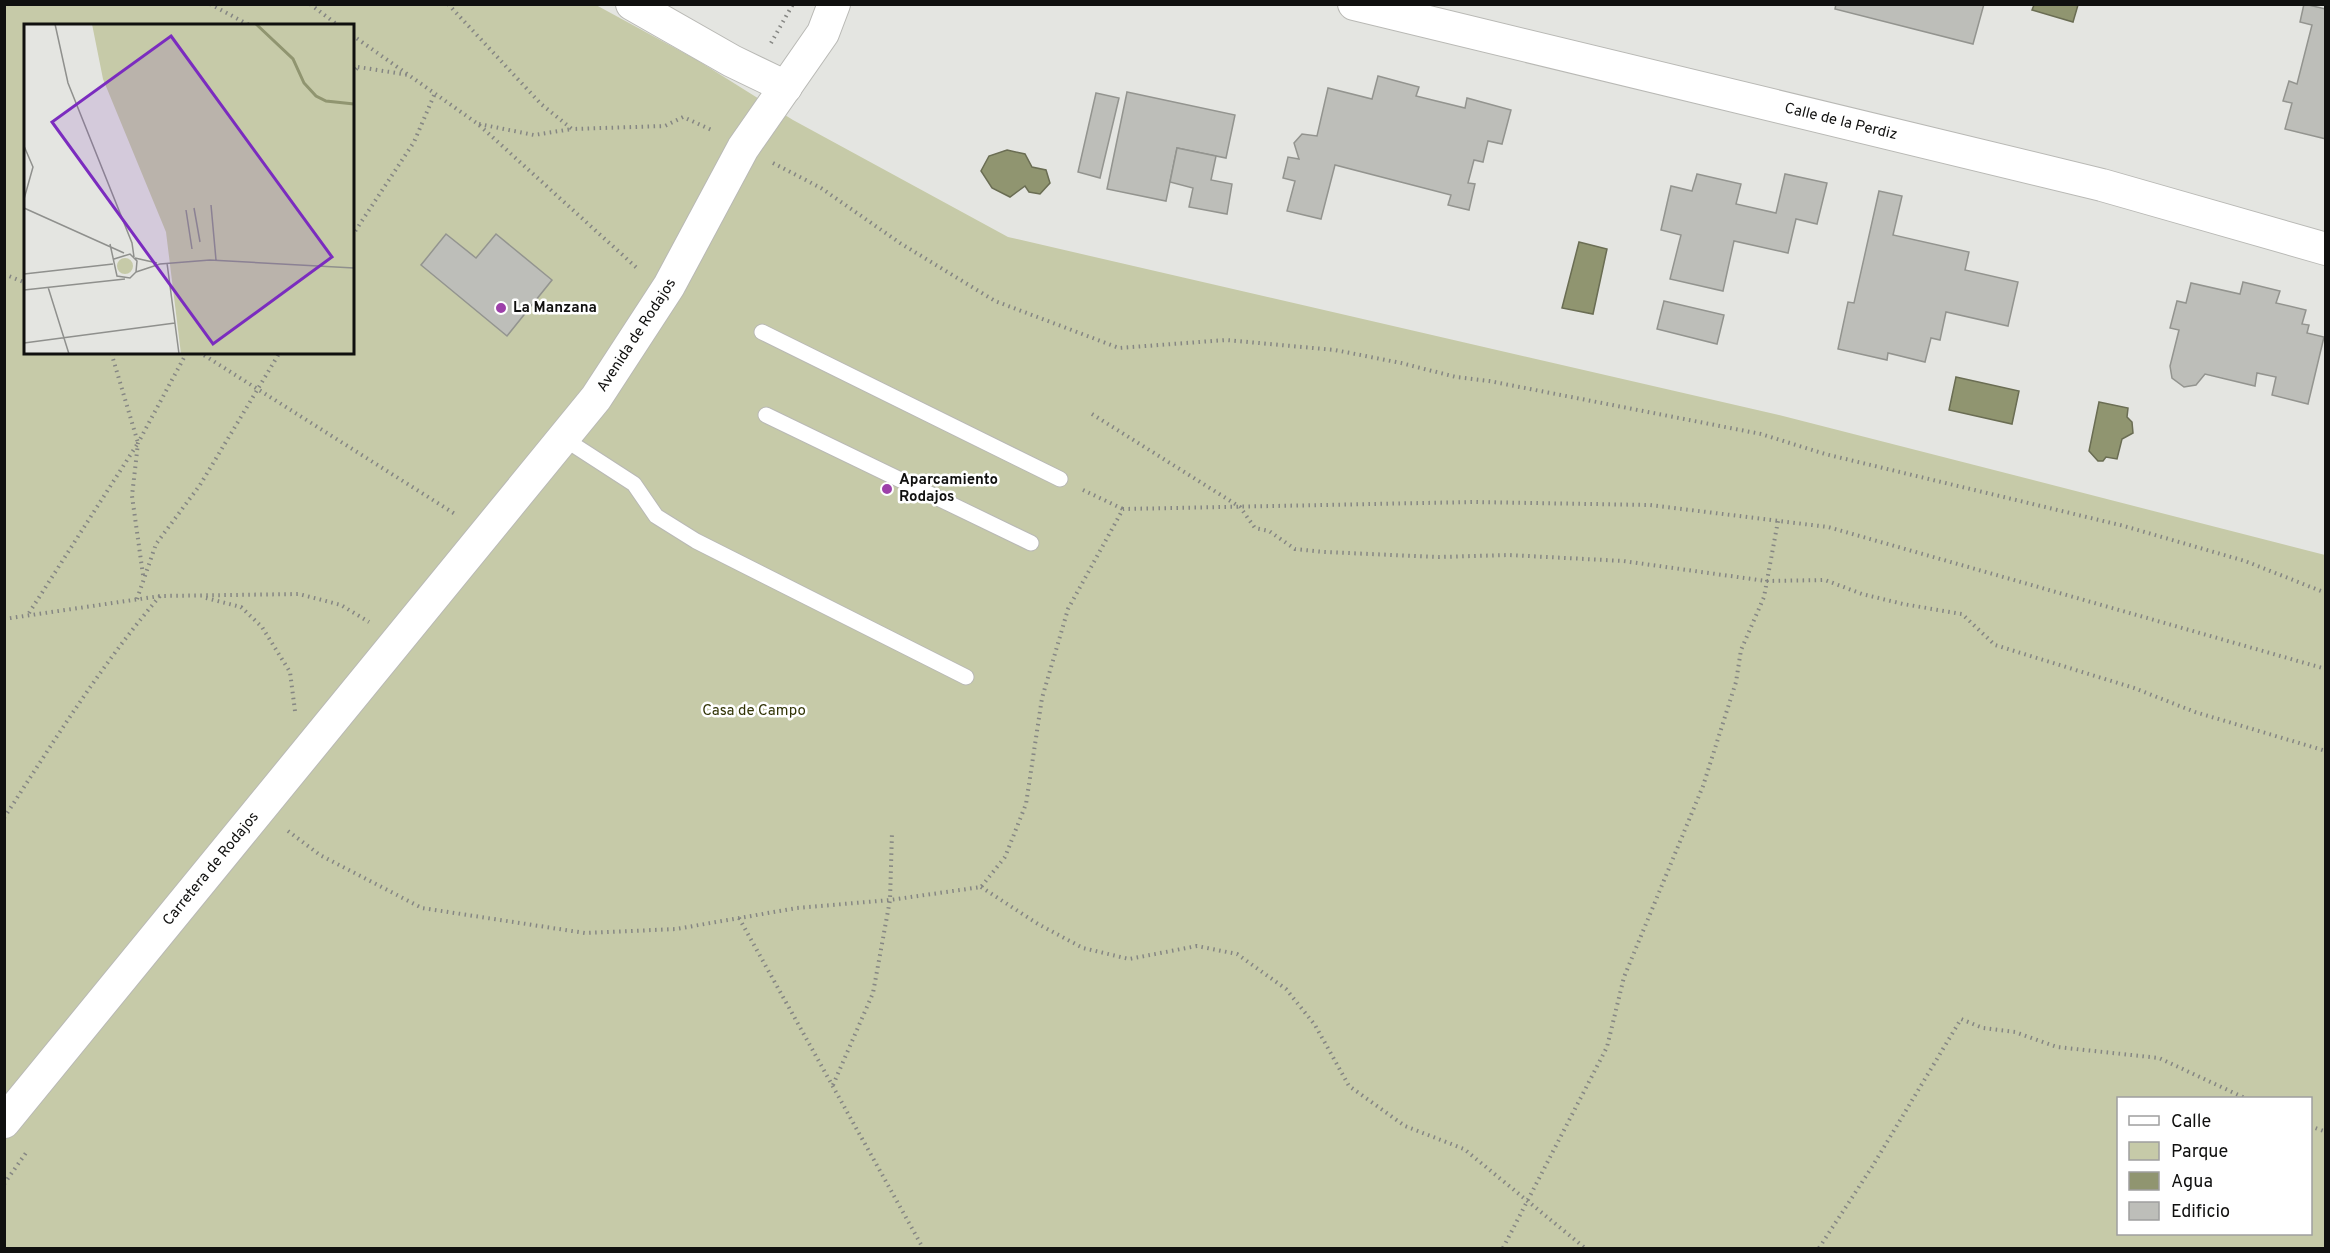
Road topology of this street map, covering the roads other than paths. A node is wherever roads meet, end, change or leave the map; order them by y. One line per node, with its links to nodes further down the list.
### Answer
1 (632, 4): 5 (street)
2 (856, 4): 4 (street, Avenida de Rodajos)
3 (1354, 4): 6 (street, Calle de la Perdiz)
4 (828, 19): 5 (street, Avenida de Rodajos)
5 (786, 87): 9 (street, Avenida de Rodajos)
6 (2325, 249)
7 (762, 332): 10 (lane)
8 (766, 415): 11 (lane)
9 (563, 438): 12 (street, Avenida de Rodajos); 13 (lane)
10 (1060, 479)
11 (1031, 543)
12 (418, 616): 14 (street, Carretera de Rodajos)
13 (966, 677)
14 (4, 1122)

